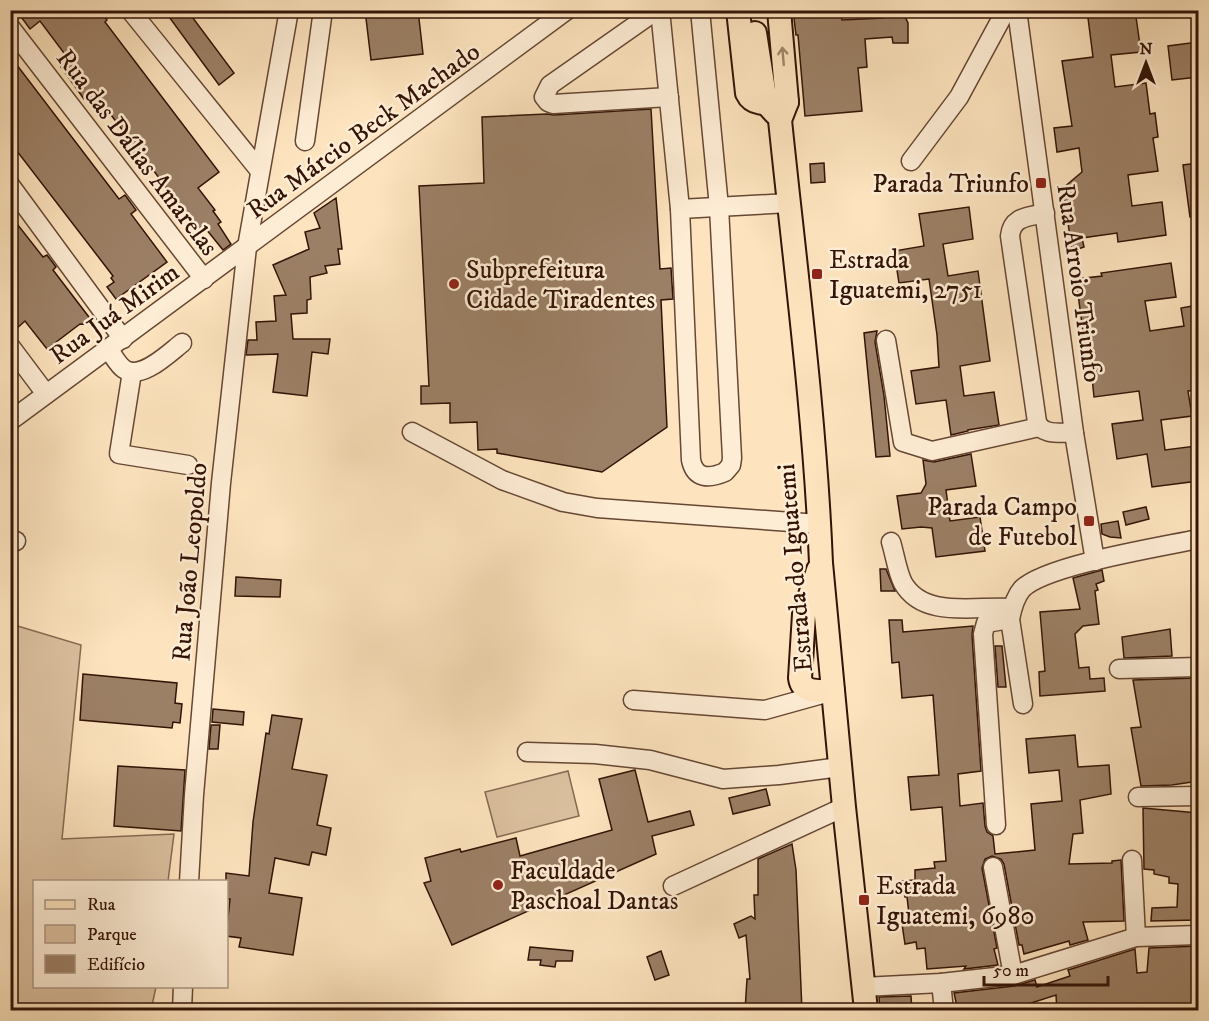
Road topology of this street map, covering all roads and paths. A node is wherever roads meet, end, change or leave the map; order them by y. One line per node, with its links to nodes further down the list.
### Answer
1 (130, 10): 17 (street)
2 (323, 10): 15 (street)
3 (567, 10): 23 (street, Rua Márcio Beck Machado)
4 (658, 10): 13 (street); 13 (street)
5 (700, 10): 20 (street)
6 (738, 10): 14 (main road)
7 (751, 10): 14 (main road, Estrada do Iguatemi)
8 (779, 10): 14 (main road, Estrada do Iguatemi, one-way to 8)
9 (1006, 10): 16 (street)
10 (1017, 10): 22 (street, Rua Arroio Triunfo)
11 (288, 12): 17 (street, Rua João Leopoldo)
12 (10, 27): 24 (street, Rua das Dálias Amarelas)
13 (669, 96): 21 (street)
14 (778, 108): 19 (main road, Estrada do Iguatemi)
15 (305, 141)
16 (912, 161)
17 (260, 171): 23 (street, Rua João Leopoldo)
18 (10, 185): 26 (street)
19 (789, 203): 20 (street); 36 (main road, Estrada do Iguatemi)
20 (719, 207): 21 (street); 21 (street)
21 (680, 209)
22 (1045, 213): 32 (street); 34 (street, Rua Arroio Triunfo)
23 (247, 247): 24 (street, Rua Juá Mirim); 55 (street, Rua João Leopoldo)
24 (204, 279): 26 (street, Rua Juá Mirim)
25 (886, 340): 32 (street)
26 (116, 344): 29 (street); 30 (street, Rua Juá Mirim)
27 (183, 344): 29 (street)
28 (10, 346): 30 (street)
29 (132, 372): 35 (street)
30 (46, 394): 31 (street, Rua Juá Mirim)
31 (10, 421)
32 (1039, 427): 34 (street)
33 (412, 432): 36 (street)
34 (1074, 433): 39 (street, Rua Arroio Triunfo)
35 (188, 465)
36 (819, 524): 40 (main road, Estrada do Iguatemi)
37 (1198, 539): 39 (street)
38 (891, 542): 41 (street)
39 (1095, 561): 41 (street)
40 (821, 563): 44 (main road, Estrada do Iguatemi); 44 (main road)
41 (1011, 613): 46 (street); 52 (street)
42 (1198, 667): 43 (street)
43 (1119, 669)
44 (833, 691): 45 (street); 48 (main road, Estrada do Iguatemi)
45 (633, 700)
46 (1023, 704)
47 (527, 752): 48 (street)
48 (840, 767): 51 (main road, Estrada do Iguatemi)
49 (1198, 796): 50 (street)
50 (1138, 797)
51 (844, 807): 56 (street); 61 (main road, Estrada do Iguatemi)
52 (996, 825)
53 (1131, 860): 58 (street)
54 (993, 867): 59 (street)
55 (189, 880)
56 (673, 886)
57 (1198, 935): 58 (street)
58 (1136, 937): 59 (street)
59 (1013, 975): 60 (street)
60 (941, 983): 61 (street); 65 (street)
61 (863, 987): 64 (main road, Estrada do Iguatemi)
62 (183, 988): 63 (street)
63 (182, 1011)
64 (866, 1011)
65 (944, 1011)

